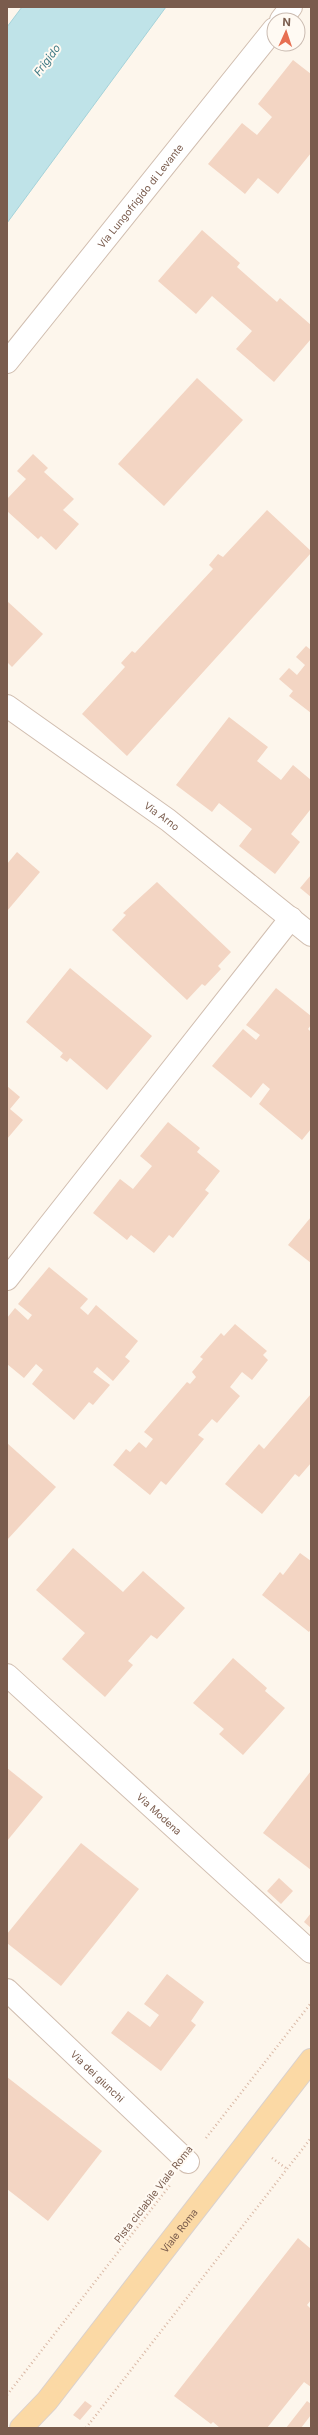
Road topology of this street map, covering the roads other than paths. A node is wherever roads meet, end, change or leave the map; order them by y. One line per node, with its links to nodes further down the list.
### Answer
1 (266, 39): 2 (street, Via Lungofrigido di Levante)
2 (7, 362)
3 (7, 706): 4 (street, Via Arno)
4 (291, 918): 5 (street, Via Arno); 6 (street)
5 (311, 934)
6 (7, 1279)
7 (7, 1675): 8 (street, Via Modena)
8 (311, 1952)
9 (7, 1990): 11 (street, Via dei giunchi)
10 (311, 2060): 12 (main road, Viale Roma)
11 (188, 2162)
12 (47, 2401): 13 (main road, Viale Roma); 14 (main road, Viale Roma)
13 (21, 2428)
14 (34, 2428)

